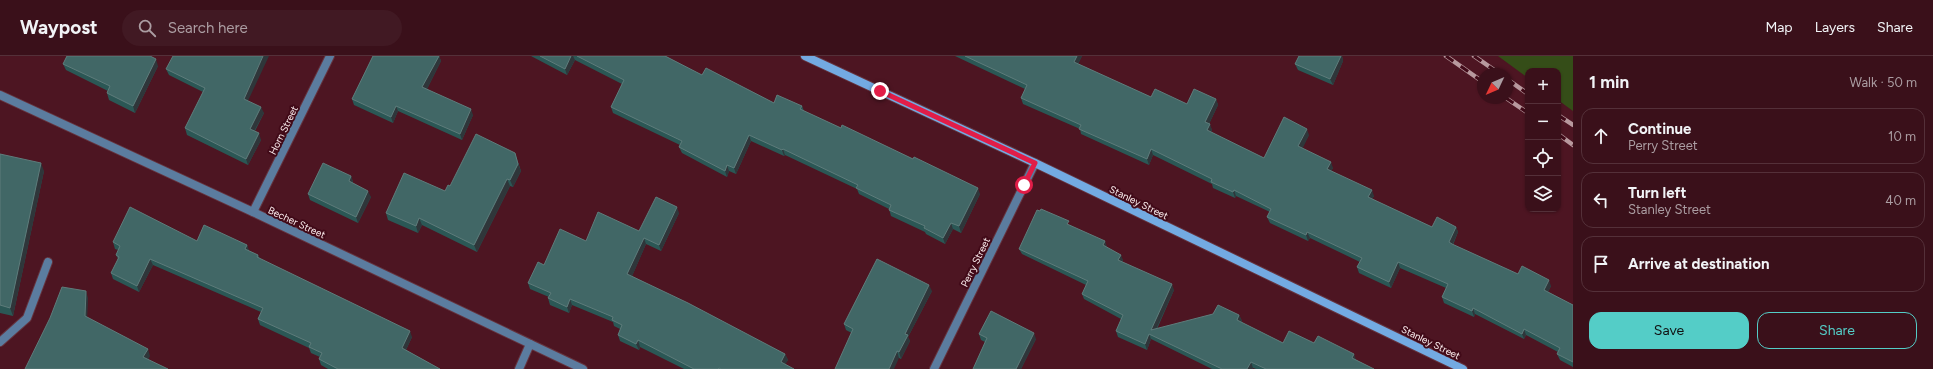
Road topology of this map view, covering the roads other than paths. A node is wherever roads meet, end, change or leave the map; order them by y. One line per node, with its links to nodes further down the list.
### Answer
1 (330, 56): 5 (street, Horn Street)
2 (805, 56): 4 (main road, Stanley Street)
3 (0, 95): 5 (street, Becher Street)
4 (1035, 163): 11 (street, Perry Street); 12 (main road, Stanley Street)
5 (253, 212): 8 (street, Becher Street)
6 (48, 262): 7 (street)
7 (0, 342)
8 (530, 344): 9 (street); 10 (street, Becher Street)
9 (519, 369)
10 (583, 369)
11 (934, 369)
12 (1463, 369)

